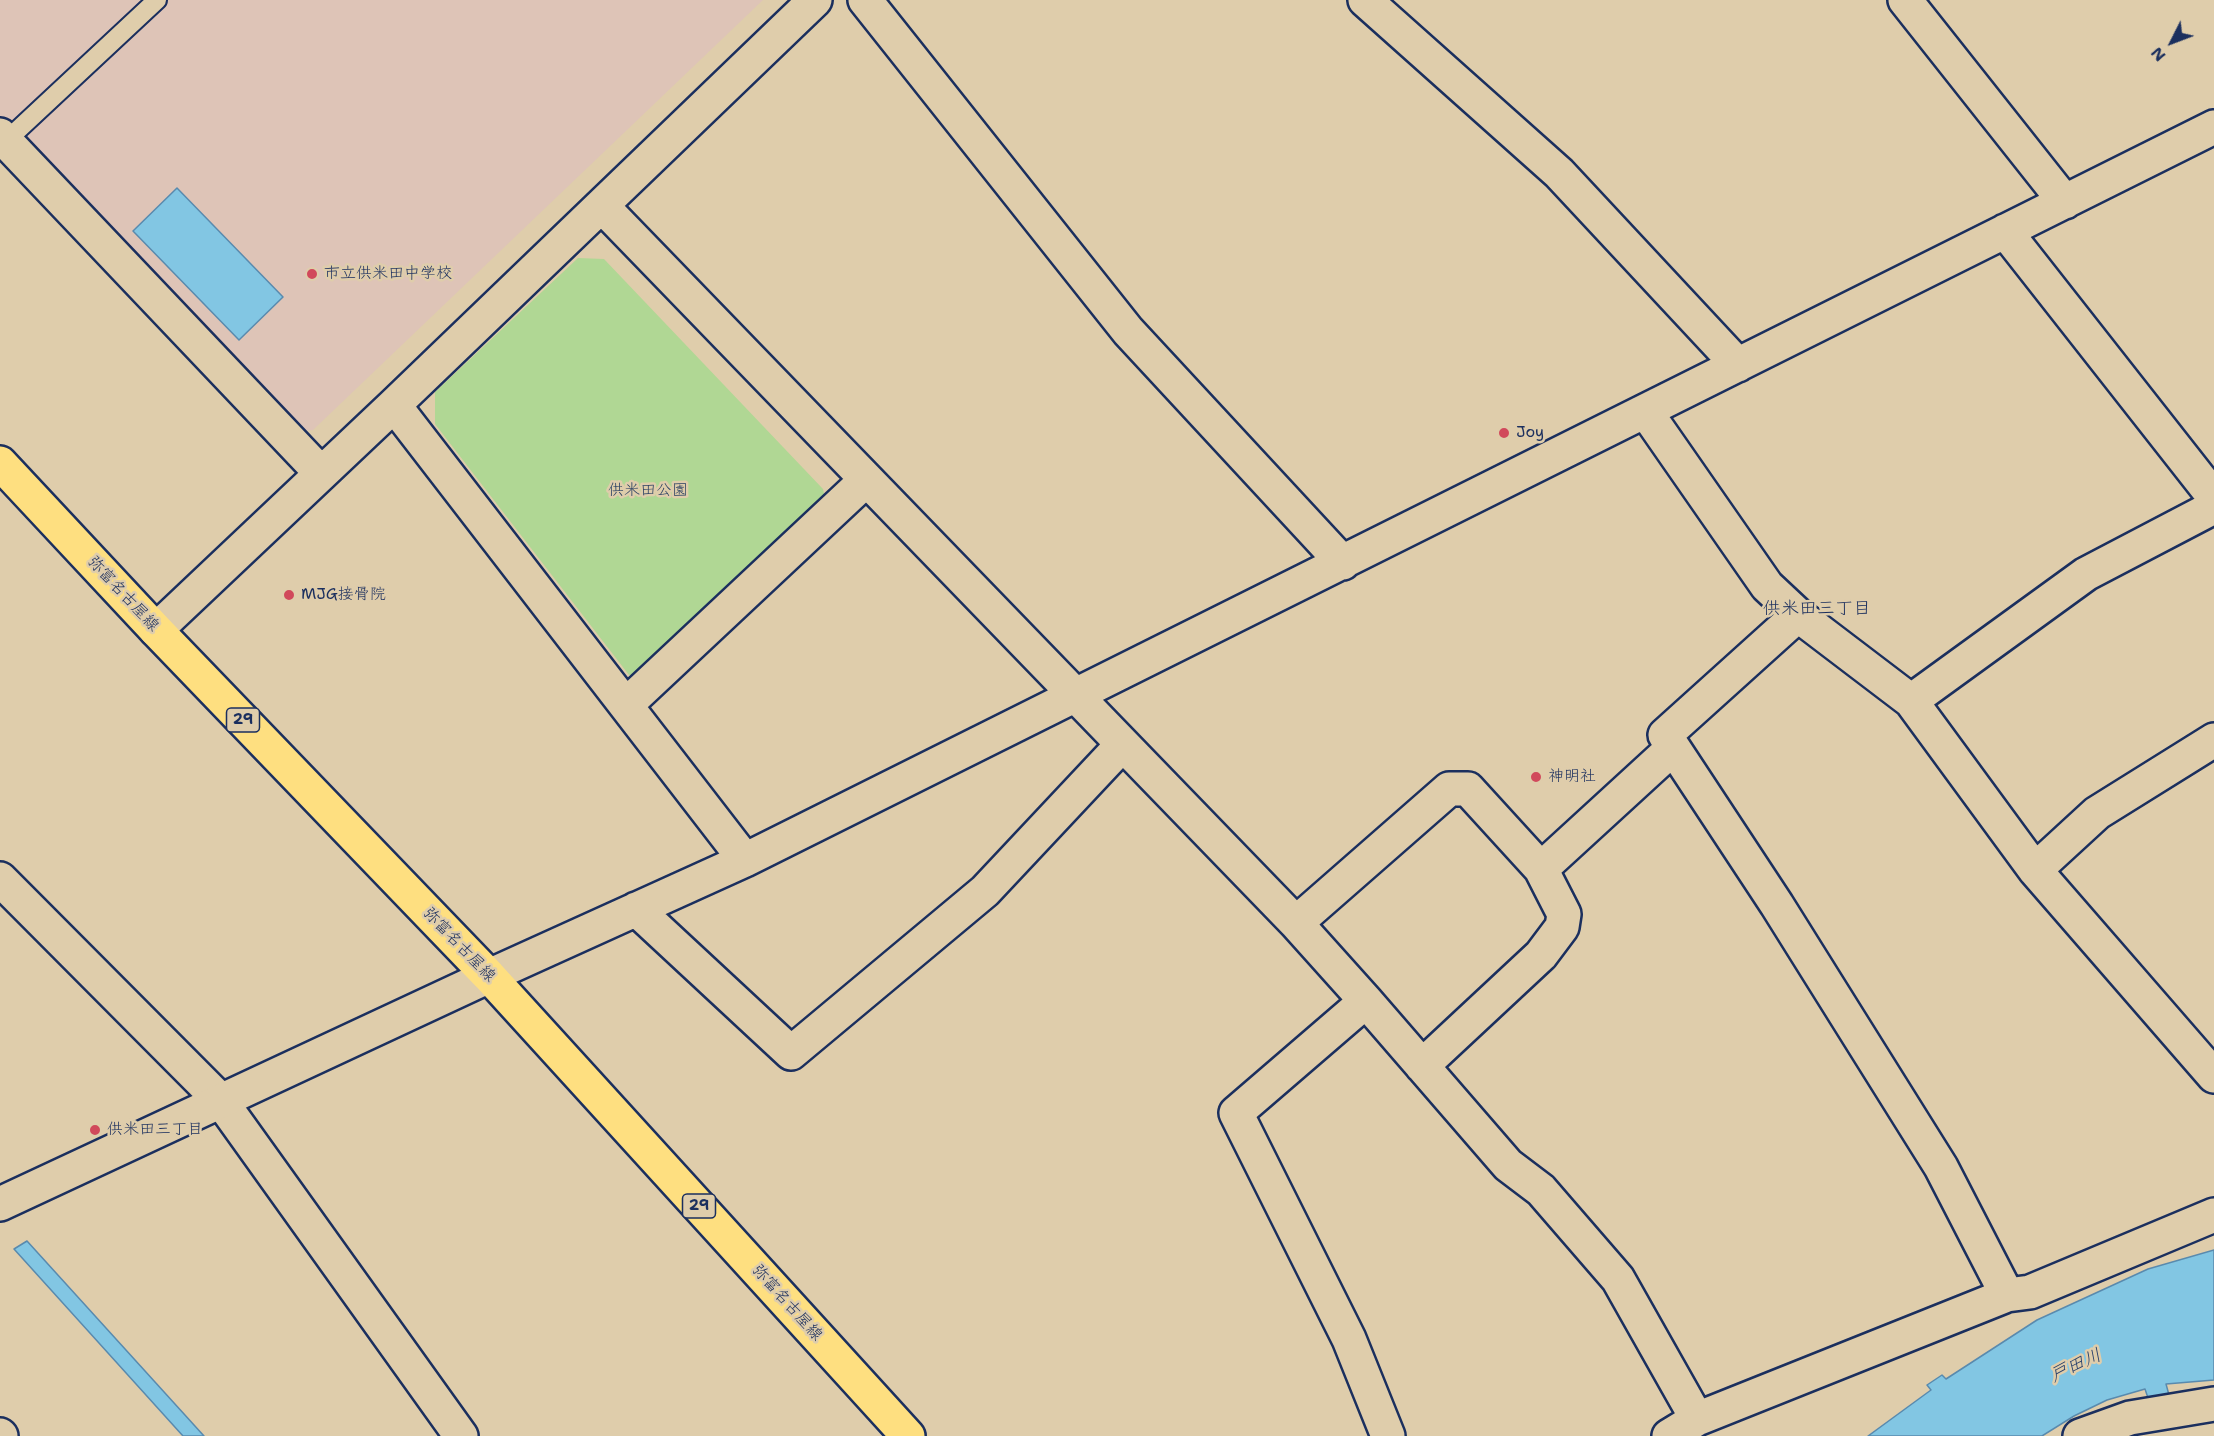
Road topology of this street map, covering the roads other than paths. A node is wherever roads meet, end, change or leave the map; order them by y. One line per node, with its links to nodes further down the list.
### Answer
1 (157, 0): 7 (lane)
2 (815, 0): 9 (street)
3 (865, 0): 19 (street)
4 (1365, 0): 11 (street)
5 (1905, 0): 8 (street)
6 (2214, 128): 8 (street)
7 (3, 138): 15 (street)
8 (2065, 202): 10 (street)
9 (602, 206): 12 (street); 16 (street)
10 (2005, 231): 11 (street); 17 (street)
11 (1738, 365): 13 (street)
12 (394, 405): 15 (street); 24 (street)
13 (1646, 412): 19 (street); 20 (street)
14 (0, 463): 21 (main road, 弥富名古屋線 / 29)
15 (321, 473): 21 (street)
16 (867, 480): 22 (street); 24 (street)
17 (2214, 497)
18 (2214, 507): 23 (street)
19 (1343, 563): 22 (street)
20 (1798, 615): 23 (street); 27 (street)
21 (156, 630): 34 (main road, 弥富名古屋線 / 29)
22 (1074, 696): 26 (street); 28 (street)
23 (1911, 701): 30 (street)
24 (626, 705): 28 (street)
25 (2214, 740): 30 (street)
26 (1122, 745): 32 (street); 33 (street)
27 (1673, 748): 29 (street); 41 (street)
28 (745, 860): 32 (street)
29 (1541, 869): 33 (street); 36 (street)
30 (2035, 870): 37 (street)
31 (0, 879): 38 (street)
32 (636, 909): 34 (street)
33 (1296, 923): 35 (street)
34 (489, 976): 38 (street); 45 (main road, 弥富名古屋線 / 29)
35 (1366, 1001): 36 (street); 46 (street)
36 (1422, 1066): 43 (street)
37 (2214, 1076)
38 (221, 1101): 39 (street); 44 (street)
39 (0, 1204)
40 (2214, 1215): 41 (street)
41 (2007, 1295): 43 (street)
42 (2214, 1404): 48 (street)
43 (1697, 1419): 47 (street)
44 (461, 1436)
45 (908, 1436)
46 (1388, 1436)
47 (1669, 1436)
48 (2080, 1436)

